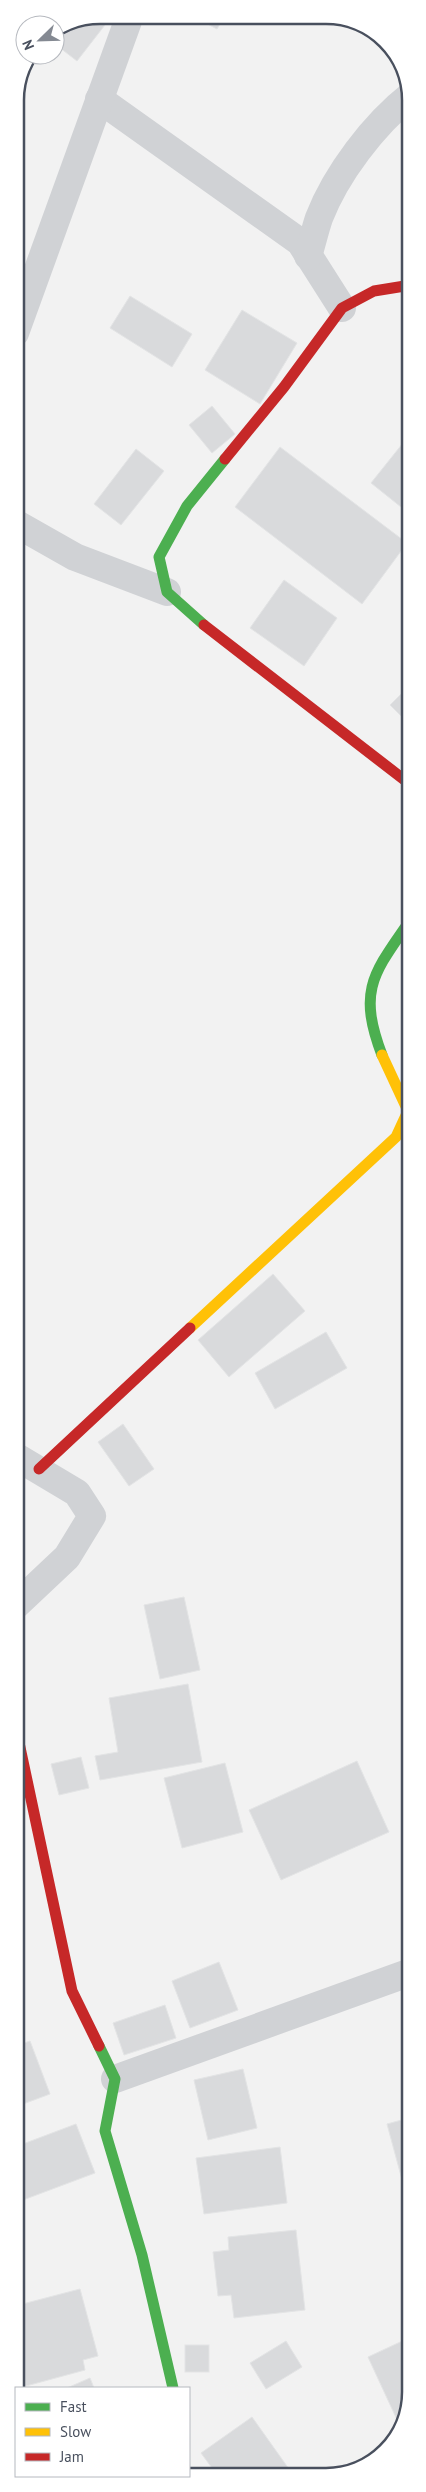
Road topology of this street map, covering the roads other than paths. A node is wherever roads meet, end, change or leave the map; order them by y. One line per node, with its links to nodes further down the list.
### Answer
1 (127, 24): 2 (street)
2 (99, 99): 4 (street); 6 (street)
3 (402, 102): 4 (street)
4 (308, 256): 7 (street)
5 (402, 287): 7 (street)
6 (24, 308)
7 (342, 308): 9 (street)
8 (24, 528): 9 (street)
9 (167, 592): 10 (street)
10 (402, 778)
11 (402, 932): 12 (street)
12 (402, 1098)
13 (402, 1124): 15 (street)
14 (24, 1461): 15 (street)
15 (39, 1469): 16 (street)
16 (24, 1598)
17 (24, 1766): 19 (street)
18 (402, 1975): 19 (street)
19 (115, 2079): 20 (street)
20 (172, 2387)

